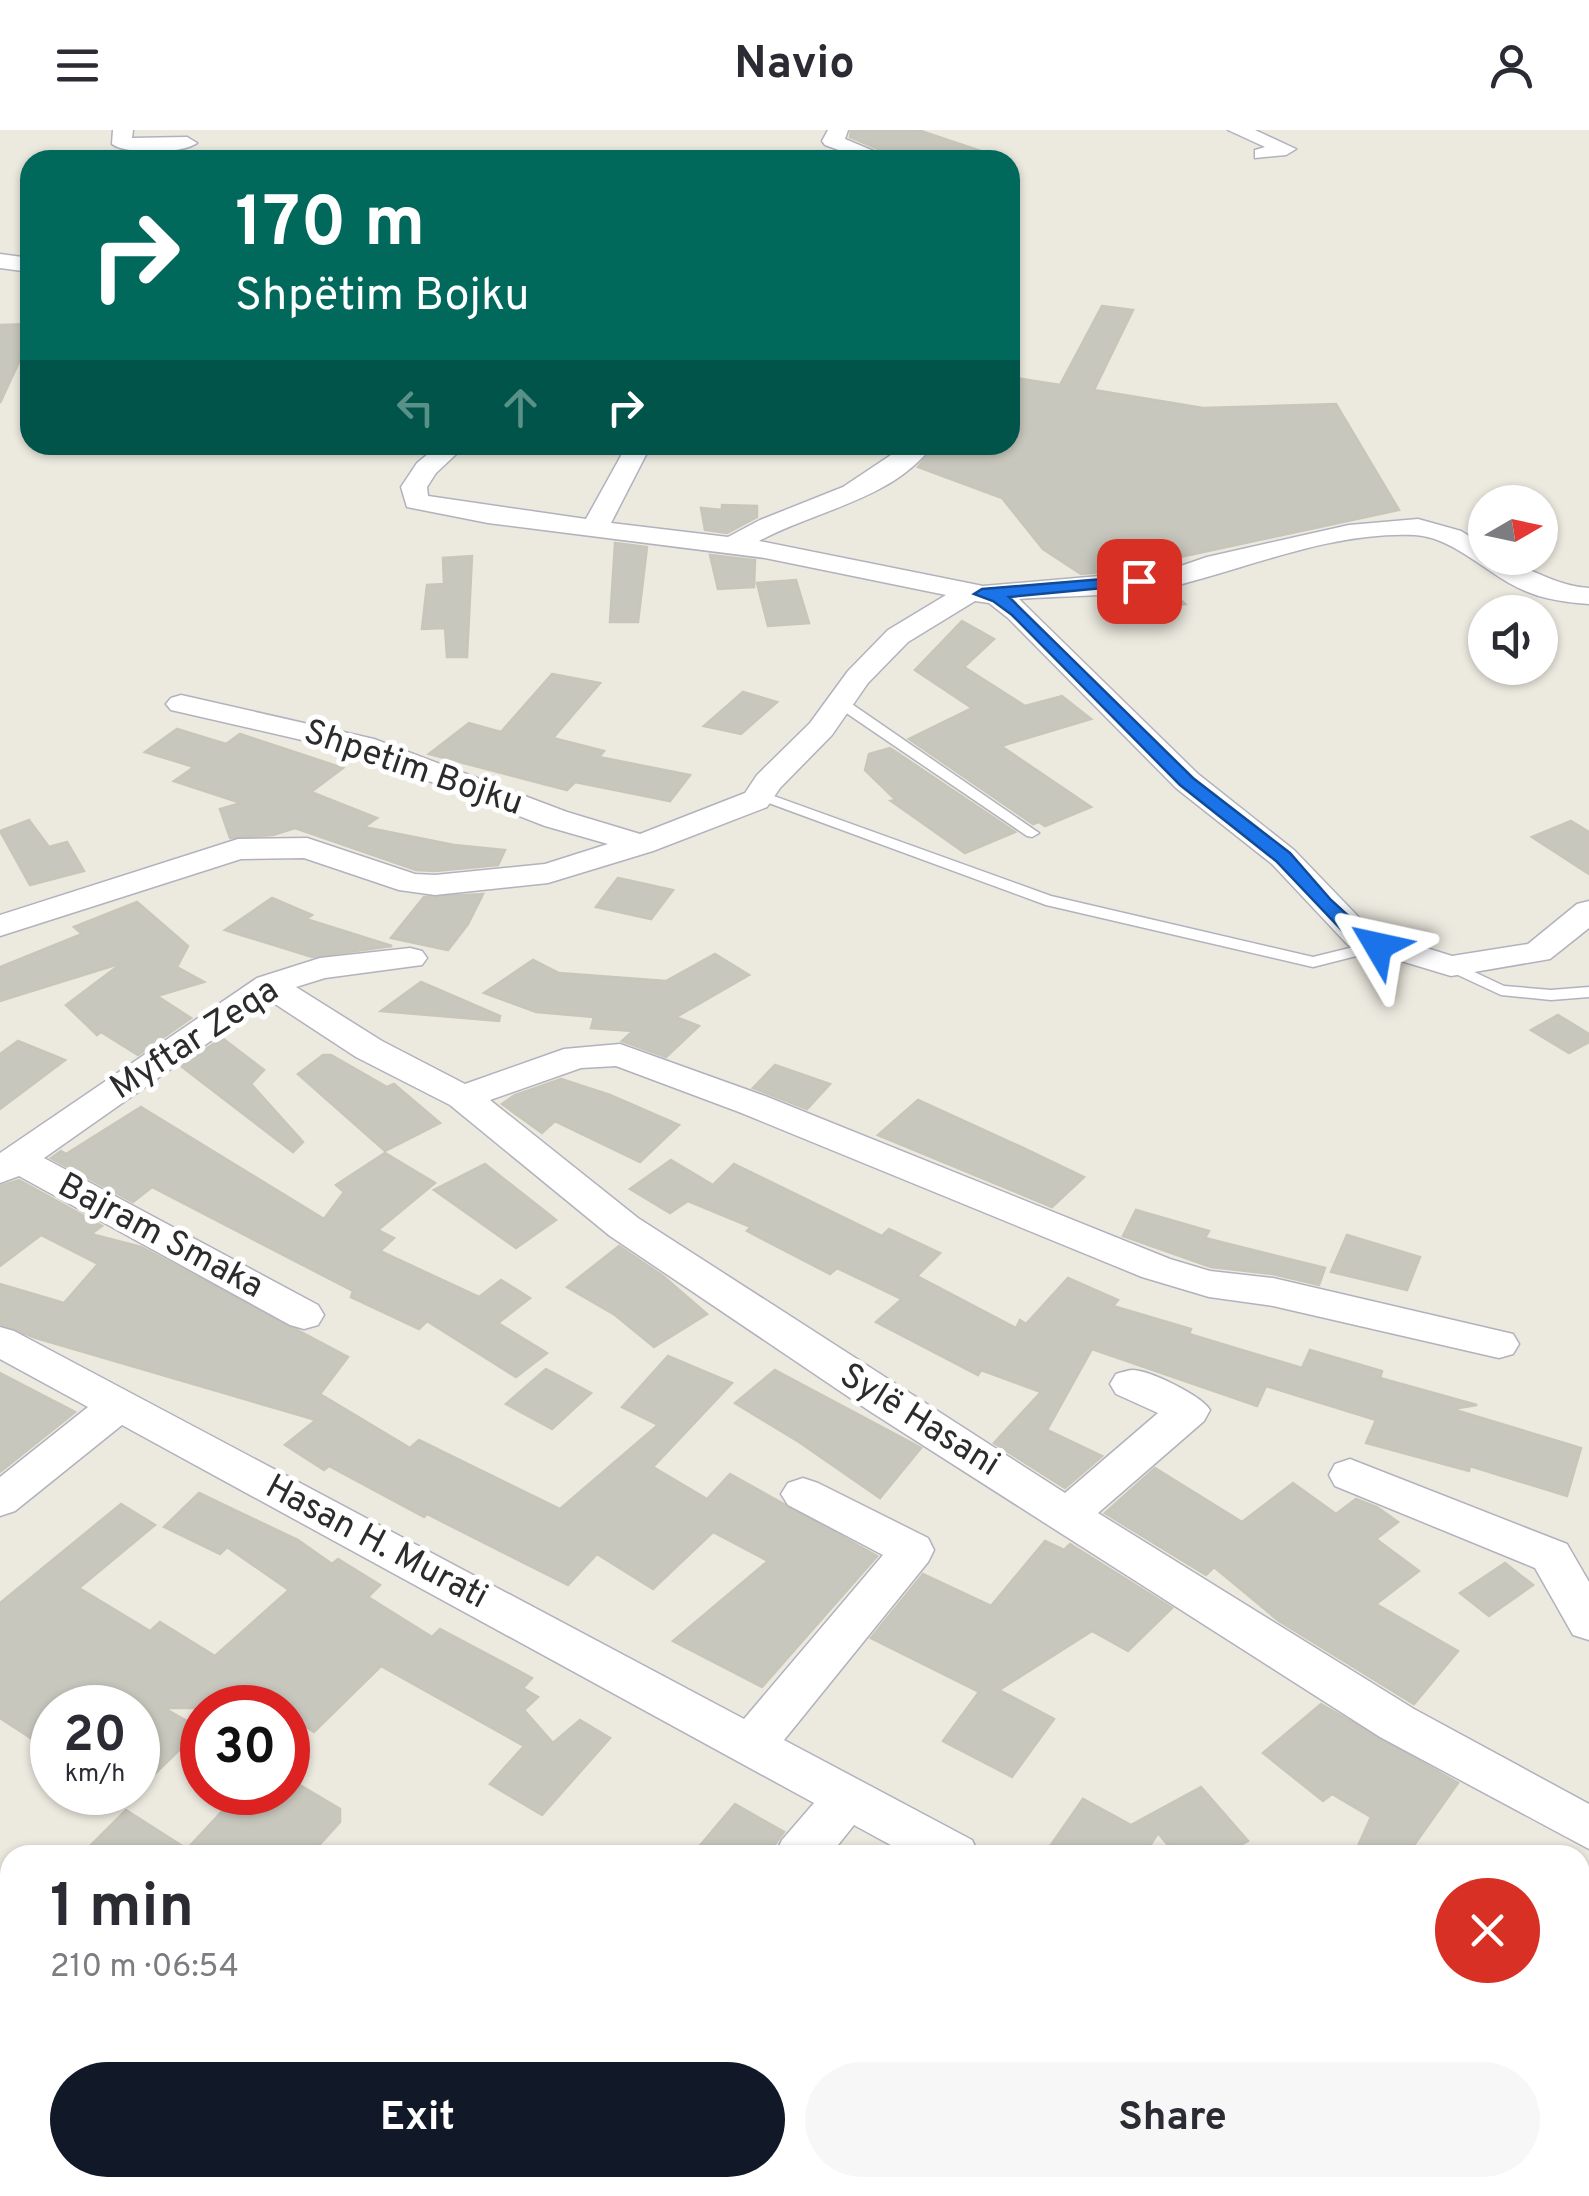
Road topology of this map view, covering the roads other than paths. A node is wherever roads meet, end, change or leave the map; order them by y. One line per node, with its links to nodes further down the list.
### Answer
1 (123, 130): 4 (street)
2 (838, 130): 5 (street)
3 (1238, 130): 6 (street)
4 (187, 143)
5 (858, 150)
6 (1262, 154)
7 (444, 455): 10 (street)
8 (634, 455): 10 (street)
9 (908, 455): 11 (street)
10 (595, 526): 11 (street)
11 (735, 545): 12 (street)
12 (976, 593): 13 (street); 14 (street, Shpetim Bojku); 22 (street)
13 (1589, 596)
14 (840, 703): 16 (street, Shpetim Bojku); 17 (lane)
15 (181, 704): 18 (street, Shpetim Bojku)
16 (760, 795): 18 (street, Shpetim Bojku); 22 (lane)
17 (1032, 833)
18 (642, 844): 21 (street, Shpetim Bojku)
19 (1570, 882): 20 (street)
20 (1589, 911): 24 (street)
21 (0, 926)
22 (1378, 946): 24 (street)
23 (410, 958): 25 (street, Myftar Zeqa)
24 (1451, 966): 26 (lane)
25 (269, 985): 27 (street, Sylë Hasani); 28 (street, Myftar Zeqa)
26 (1589, 992)
27 (463, 1098): 31 (street); 37 (street, Sylë Hasani)
28 (8, 1165): 29 (street, Bajram Smaka)
29 (304, 1315)
30 (0, 1342): 33 (street, Hasan H. Murati)
31 (1498, 1344)
32 (1131, 1384): 37 (street)
33 (118, 1406): 36 (street); 39 (street, Hasan H. Murati)
34 (1350, 1475): 38 (street)
35 (803, 1494): 39 (street)
36 (0, 1500)
37 (1068, 1514): 41 (street, Sylë Hasani)
38 (1589, 1622)
39 (750, 1746): 40 (street, Hasan H. Murati)
40 (847, 1798): 42 (street); 43 (street, Hasan H. Murati)
41 (1589, 1828)
42 (808, 1845)
43 (935, 1845)

